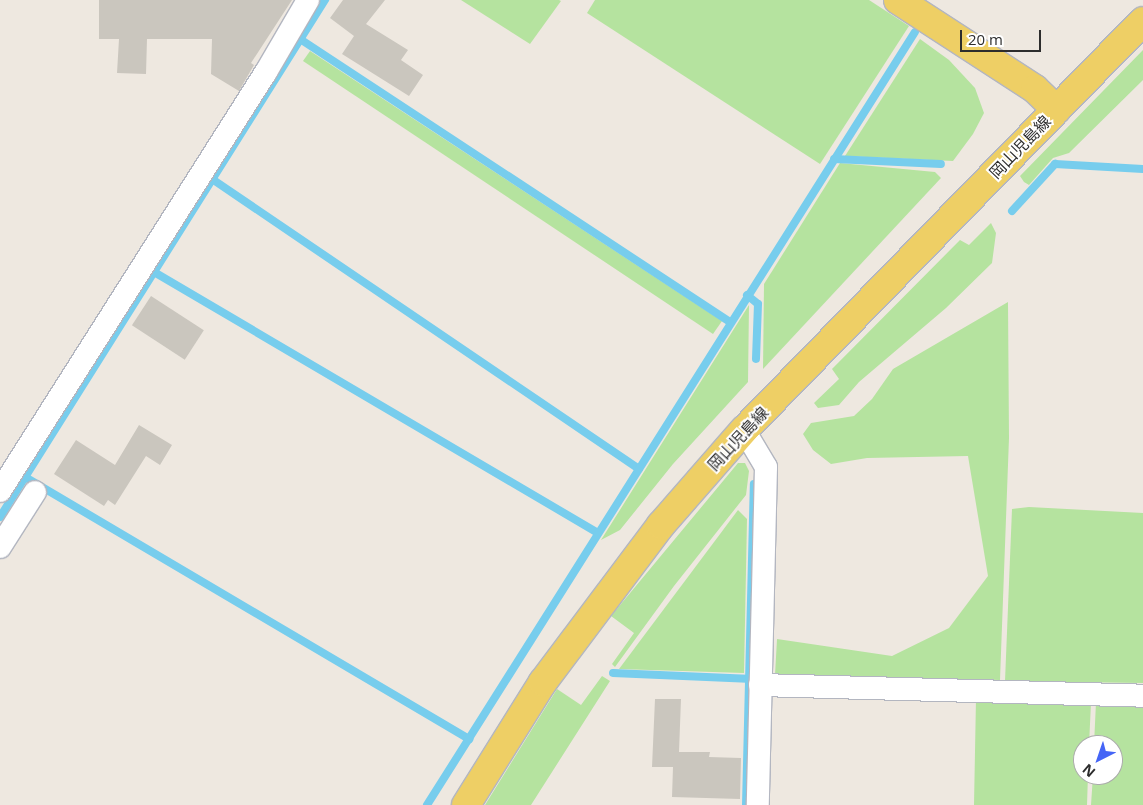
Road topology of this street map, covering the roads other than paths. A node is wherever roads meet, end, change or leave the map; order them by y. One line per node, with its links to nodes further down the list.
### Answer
1 (308, 0): 6 (street)
2 (898, 0): 4 (main road, 岡山児島線)
3 (1143, 21): 4 (main road, 岡山児島線)
4 (1057, 110): 5 (main road, 岡山児島線)
5 (744, 430): 11 (street); 13 (main road, 岡山児島線)
6 (23, 455): 7 (street); 8 (street)
7 (0, 462)
8 (0, 491)
9 (35, 492): 10 (street)
10 (0, 547)
11 (760, 685): 12 (street); 14 (street)
12 (1143, 696)
13 (466, 805)
14 (758, 805)

